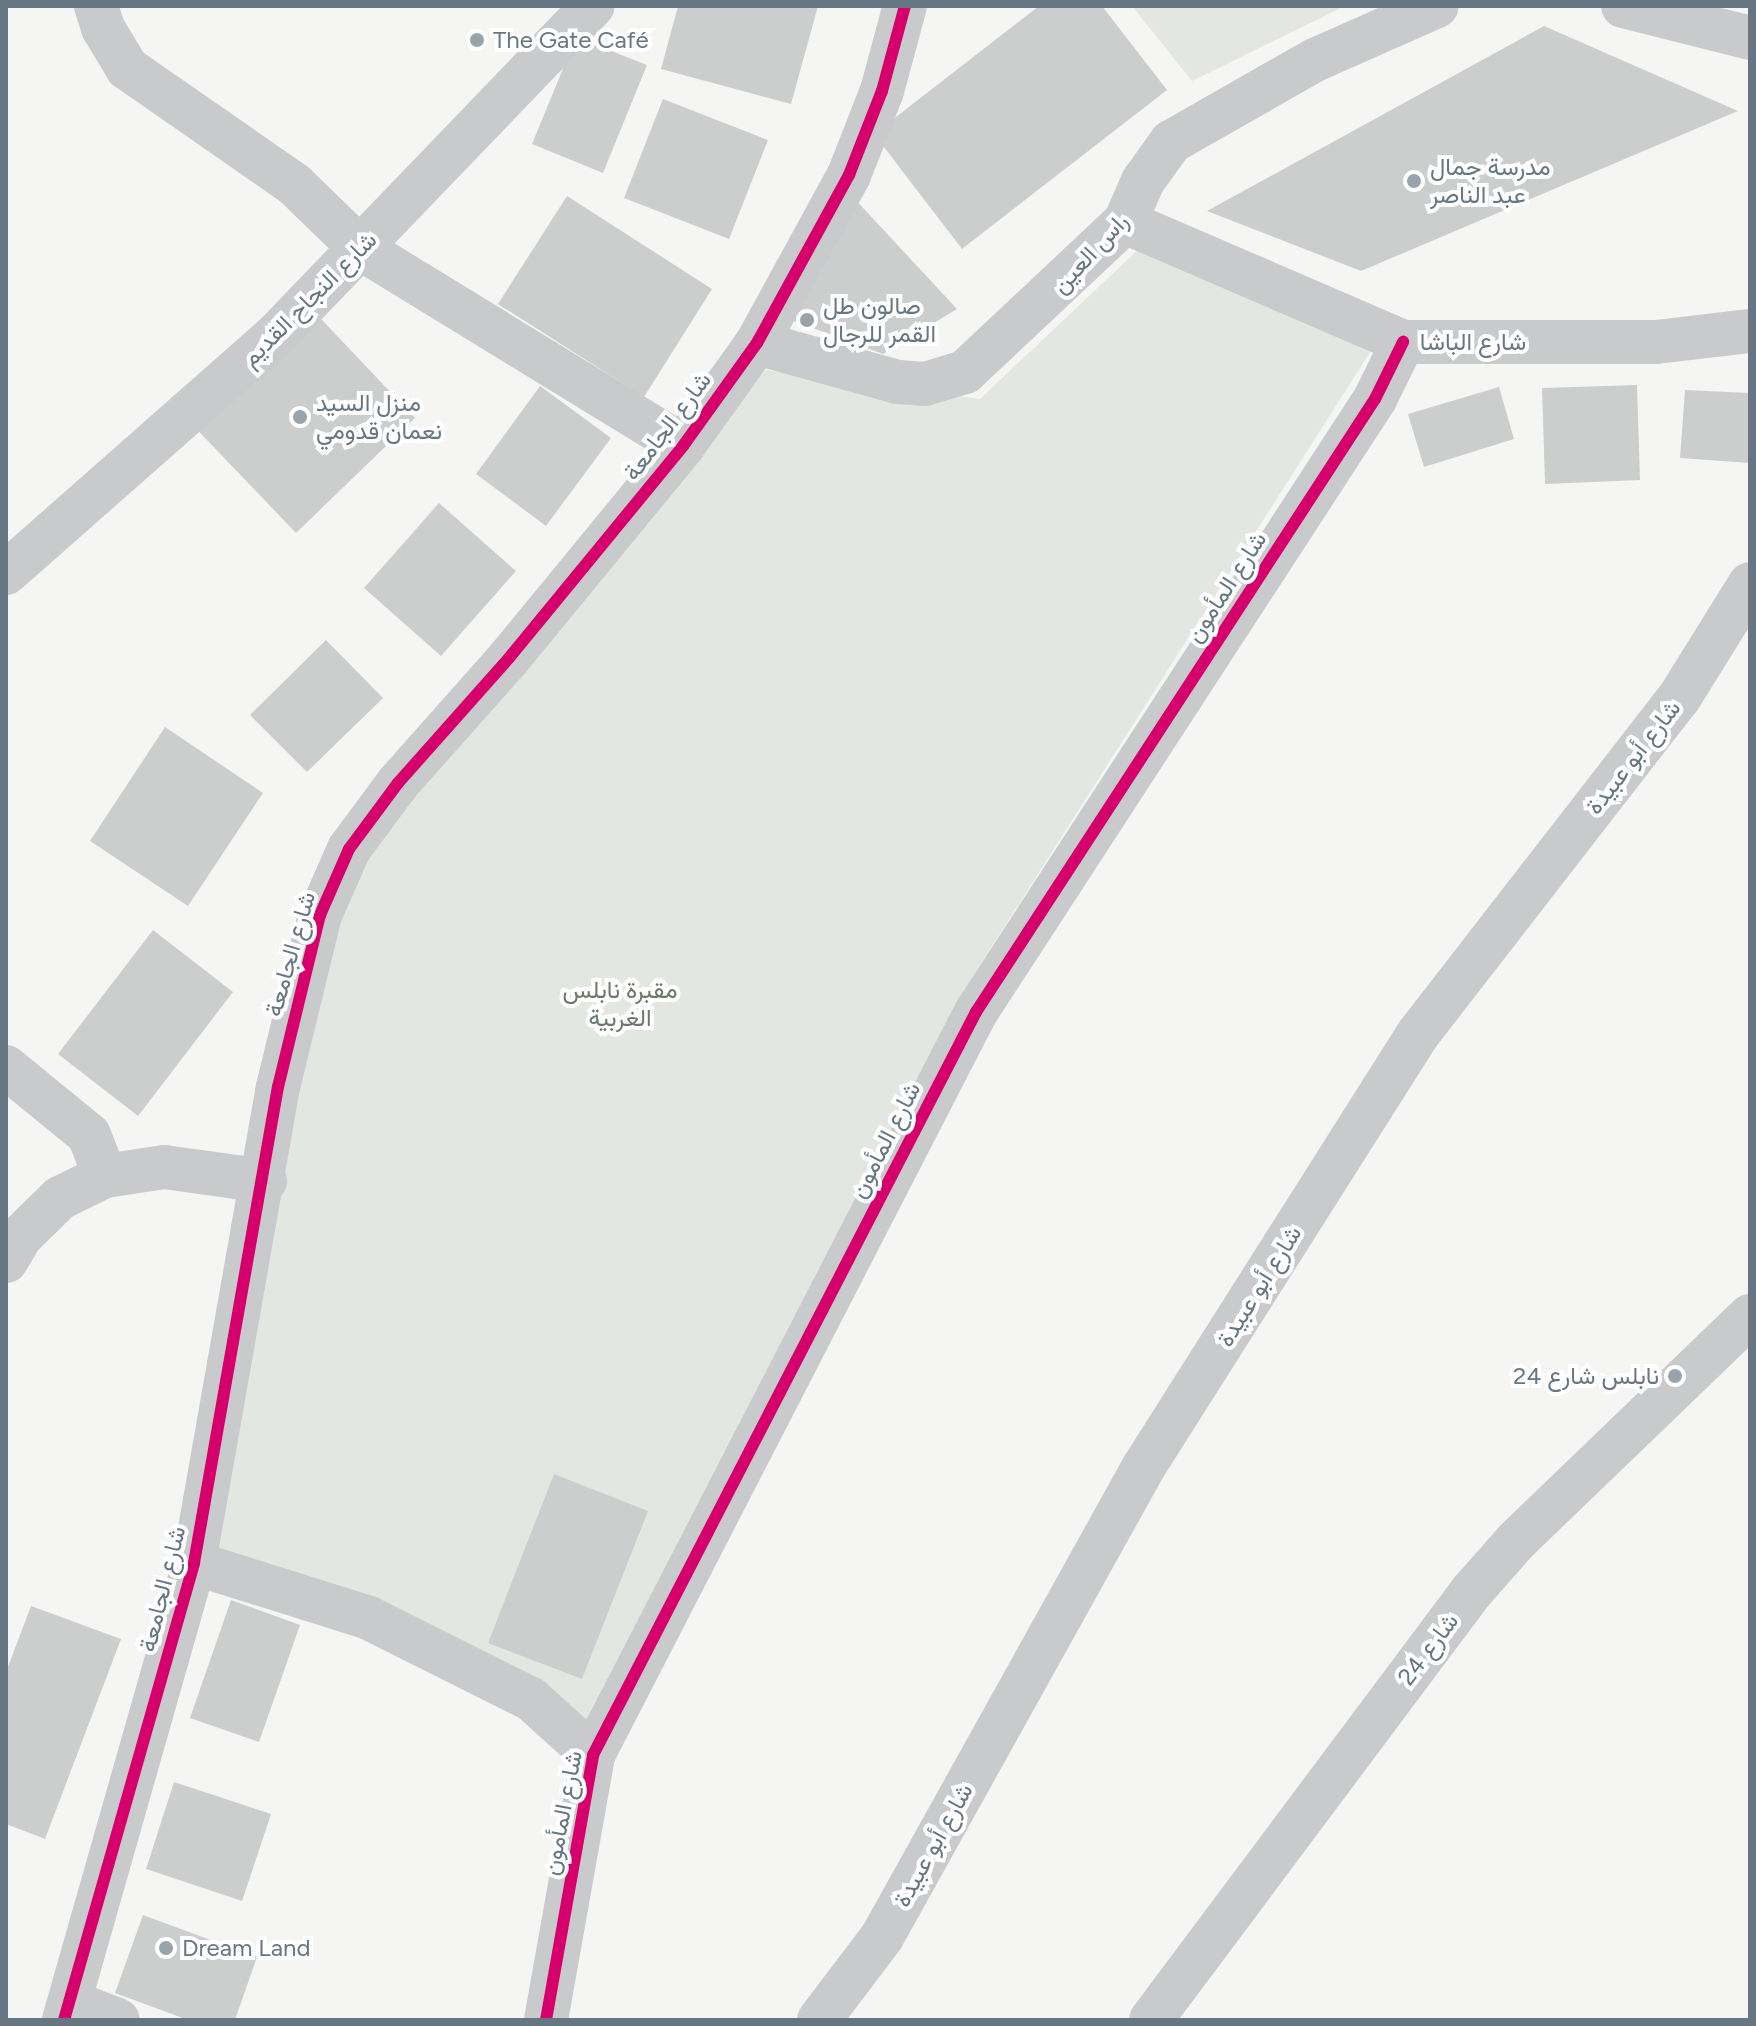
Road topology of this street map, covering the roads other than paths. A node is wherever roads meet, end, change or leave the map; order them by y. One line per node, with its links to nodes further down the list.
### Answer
1 (96, 6): 8 (street)
2 (593, 6): 8 (street, شارع النجاح القديم)
3 (905, 6): 11 (street, شارع الجامعة)
4 (1437, 6): 7 (street, راس العين)
5 (1623, 6): 6 (street)
6 (1750, 38)
7 (1125, 222): 10 (street, شارع الباشا); 11 (street, راس العين)
8 (360, 248): 12 (street); 13 (street, شارع النجاح القديم)
9 (1750, 331): 10 (street, شارع الباشا)
10 (1403, 342): 21 (street, شارع المأمون)
11 (757, 343): 12 (street, شارع الجامعة)
12 (683, 446): 17 (street, شارع الجامعة)
13 (6, 573)
14 (1750, 584): 25 (street, شارع أبو عبيدة)
15 (6, 1067): 16 (street)
16 (105, 1176): 17 (street); 18 (street)
17 (265, 1181): 20 (street, شارع الجامعة)
18 (6, 1261)
19 (1750, 1316): 26 (street, شارع 24)
20 (194, 1563): 21 (street); 22 (street, شارع الجامعة)
21 (593, 1755): 24 (street, شارع المأمون)
22 (67, 2011): 23 (street)
23 (118, 2020)
24 (546, 2020)
25 (819, 2020)
26 (1151, 2020)

